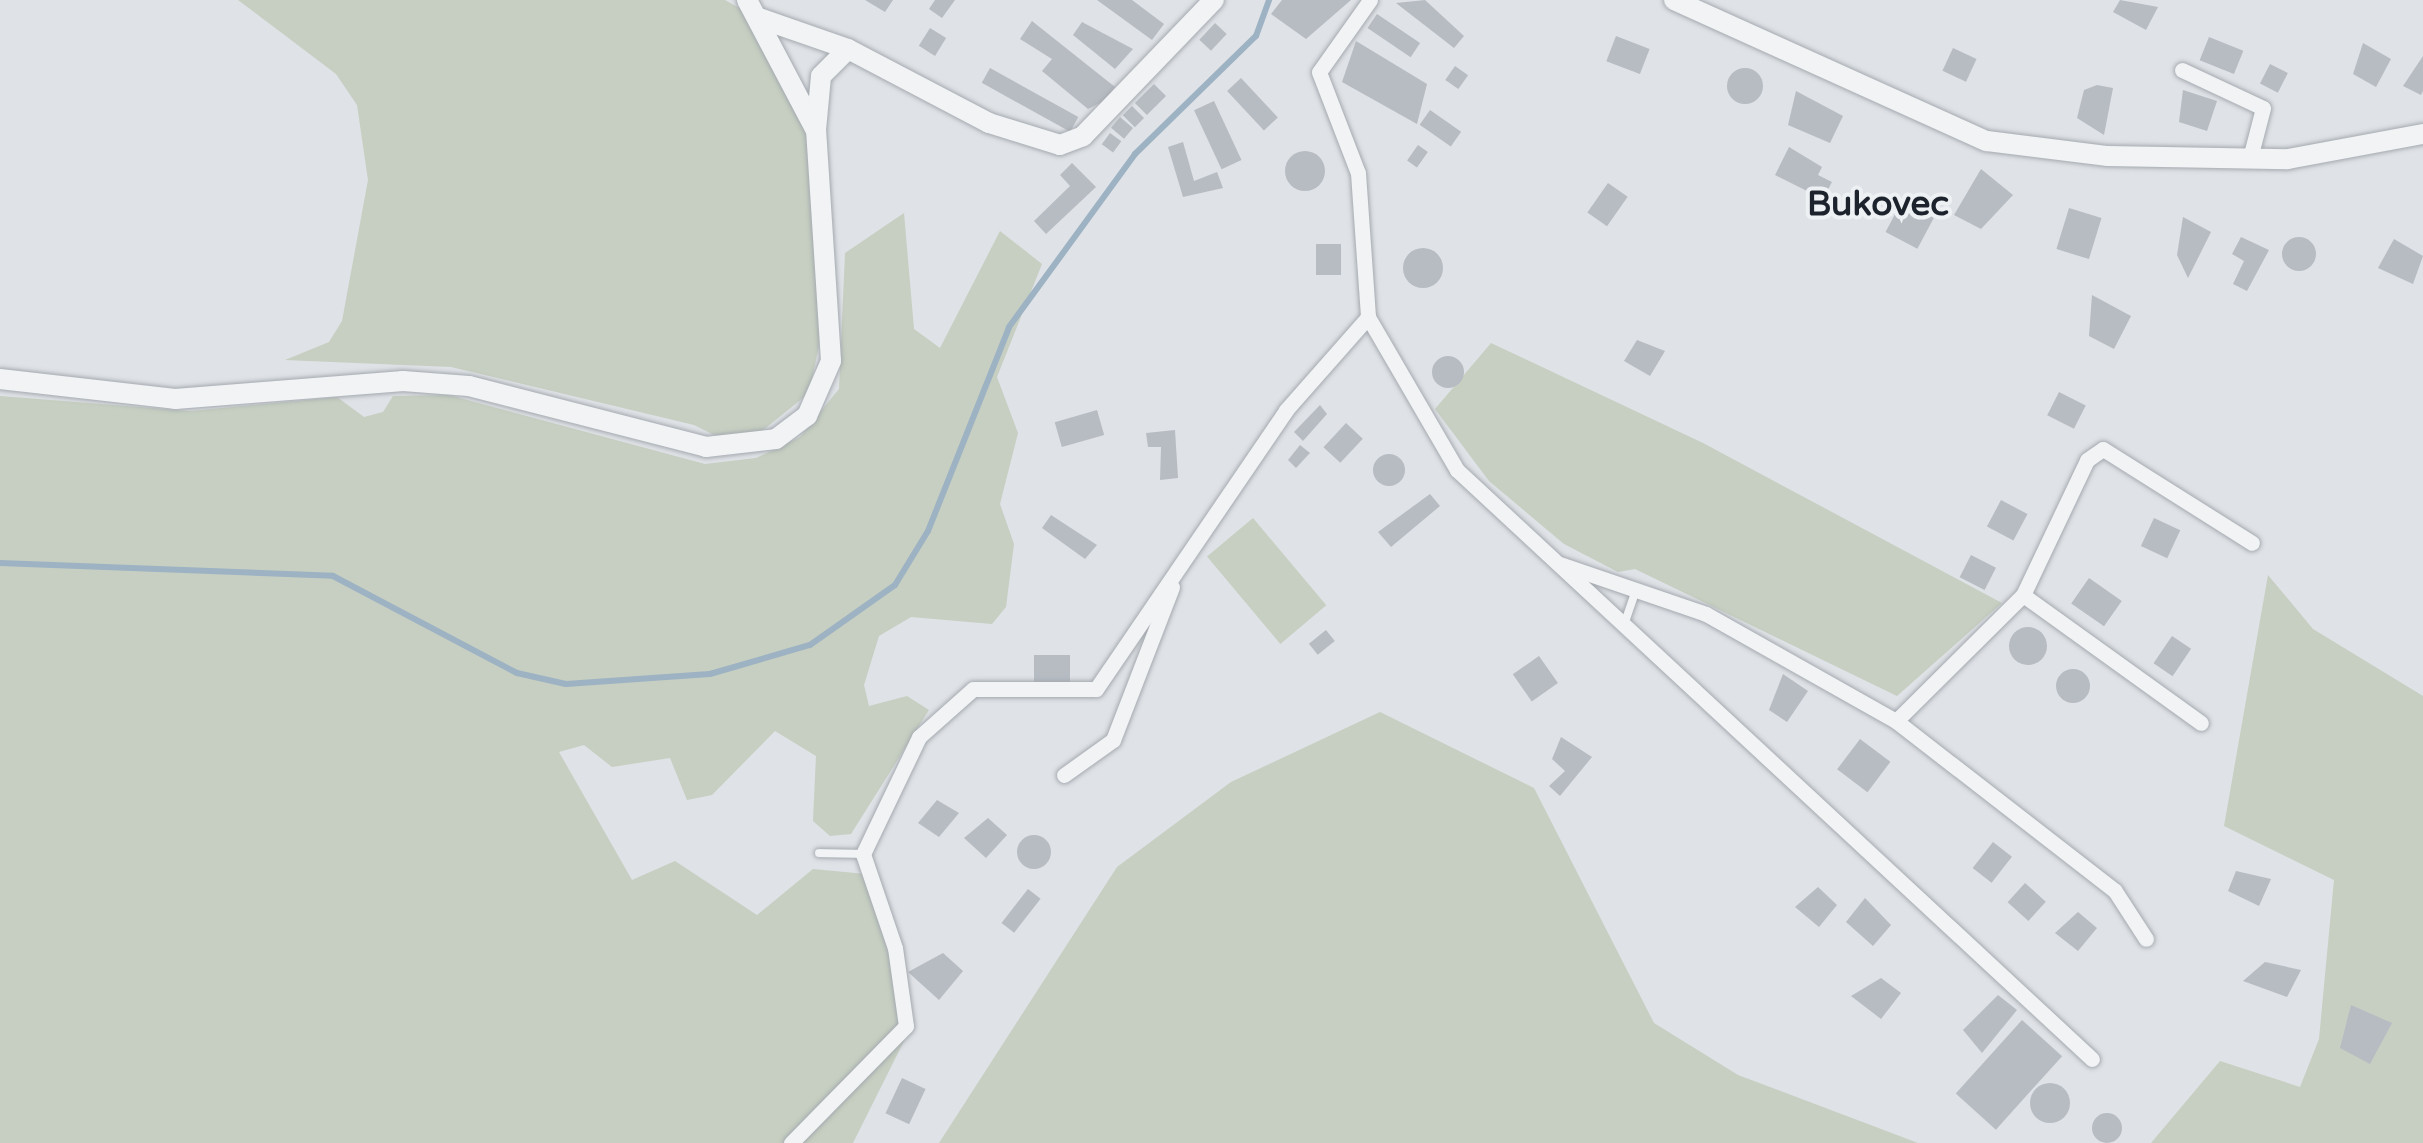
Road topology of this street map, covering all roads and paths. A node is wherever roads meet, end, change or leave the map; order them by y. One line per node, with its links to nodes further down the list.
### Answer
1 (1214, 0): 5 (street)
2 (1370, 0): 10 (street)
3 (1674, 0): 9 (street)
4 (753, 9): 5 (street); 7 (street)
5 (848, 49): 7 (street)
6 (2182, 70): 9 (street)
7 (816, 130): 11 (street)
8 (2423, 134): 9 (street)
9 (2250, 158)
10 (1368, 318): 13 (street); 14 (street)
11 (0, 380)
12 (2252, 543): 16 (street)
13 (1556, 563): 15 (street); 17 (street)
14 (1174, 578): 20 (street); 22 (street)
15 (1636, 590): 17 (lane); 18 (street)
16 (2023, 595): 18 (street); 19 (street)
17 (1622, 631): 24 (street)
18 (1896, 720): 23 (street)
19 (2201, 723)
20 (1064, 776)
21 (819, 853): 22 (lane)
22 (863, 854): 25 (street)
23 (2146, 939)
24 (2092, 1060)
25 (791, 1143)

